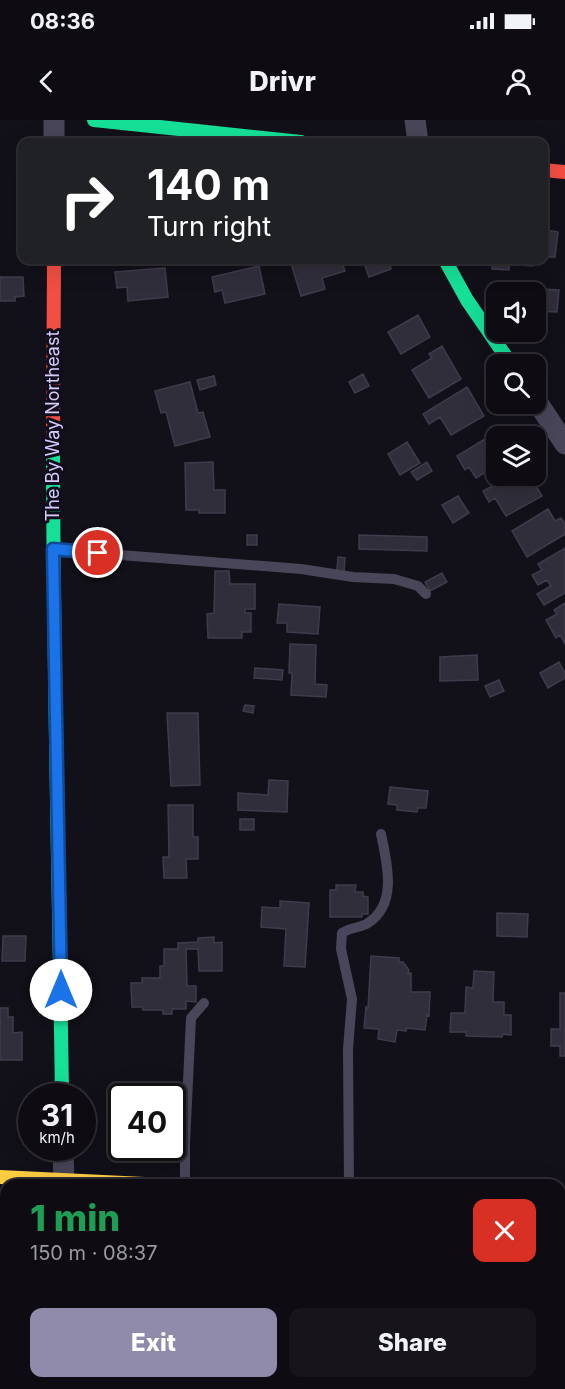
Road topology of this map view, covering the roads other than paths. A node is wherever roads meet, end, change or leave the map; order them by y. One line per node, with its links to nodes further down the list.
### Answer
1 (54, 120): 5 (street)
2 (94, 120): 4 (street)
3 (415, 120): 7 (street)
4 (212, 126): 6 (street)
5 (54, 138)
6 (279, 138)
7 (417, 138)
8 (548, 170): 9 (street)
9 (565, 172)
10 (54, 264): 15 (street, The By Way Northeast)
11 (447, 264): 12 (street)
12 (504, 354)
13 (545, 414): 14 (street)
14 (565, 444)
15 (53, 549): 16 (lane); 19 (street, The By Way Northeast)
16 (426, 594)
17 (381, 834): 25 (lane)
18 (204, 1003): 24 (lane)
19 (62, 1083)
20 (63, 1161): 23 (street)
21 (0, 1177): 22 (street)
22 (21, 1179)
23 (63, 1179)
24 (184, 1179)
25 (349, 1179)

